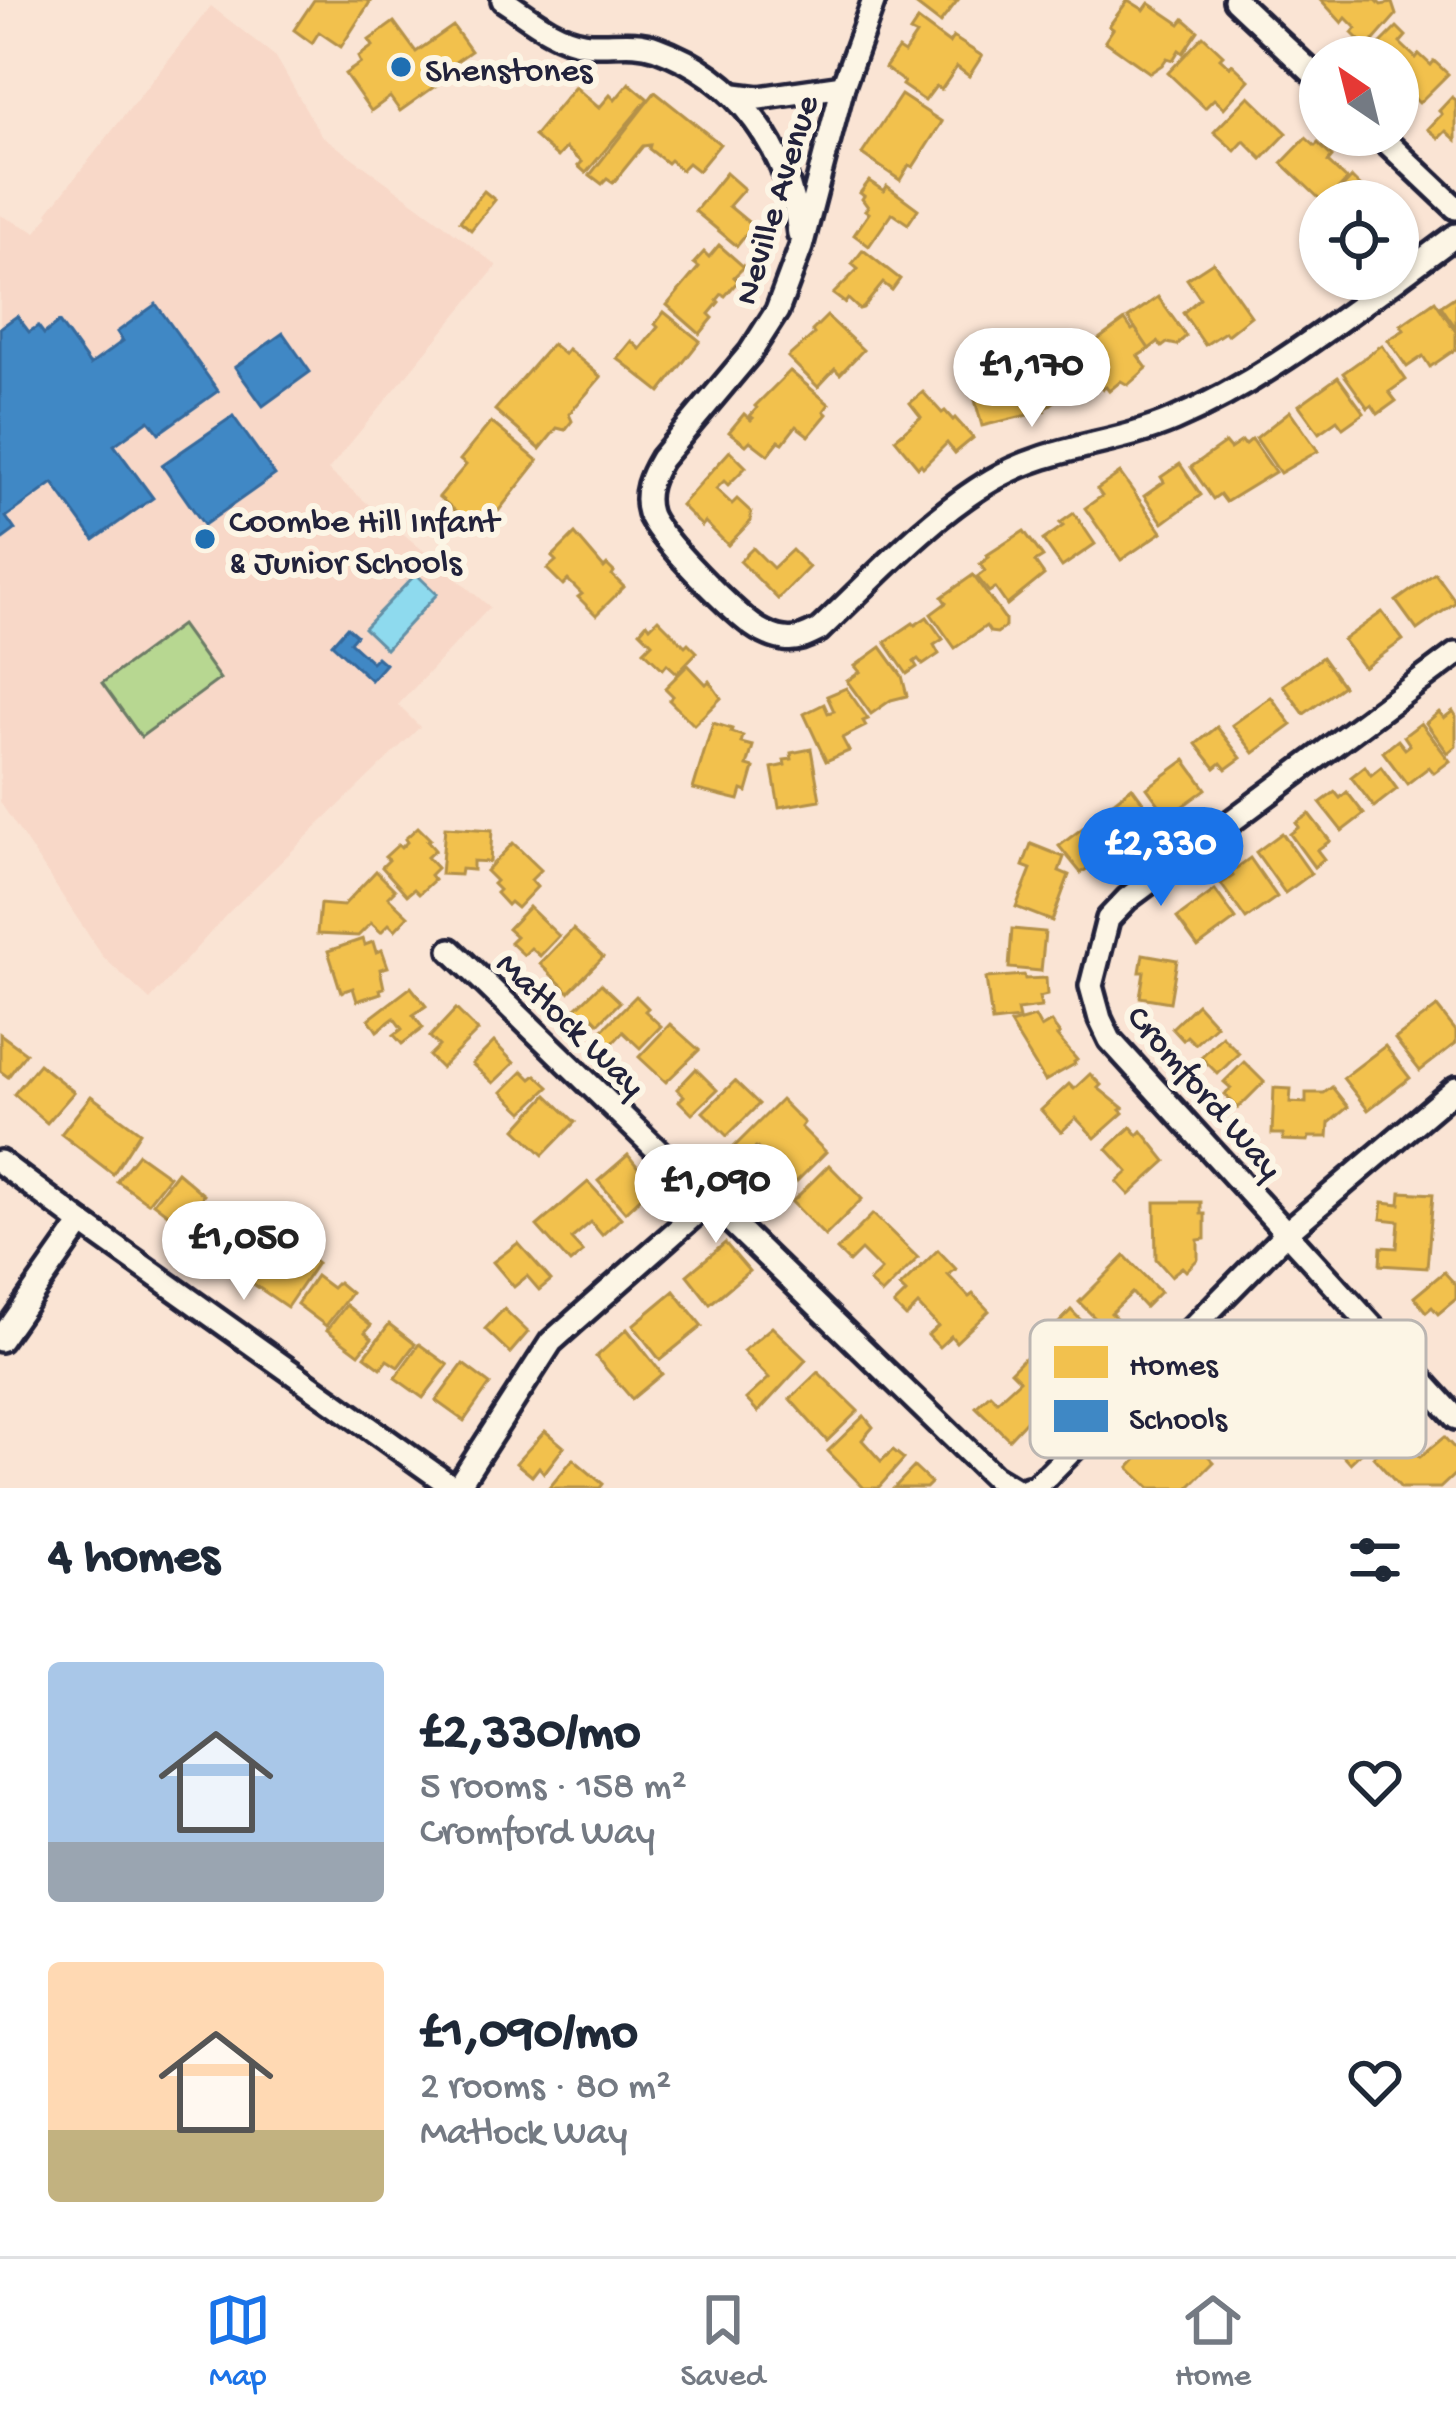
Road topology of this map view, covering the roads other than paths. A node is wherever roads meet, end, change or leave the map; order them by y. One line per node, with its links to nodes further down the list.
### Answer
1 (503, 0): 6 (street)
2 (874, 0): 5 (street, Neville Avenue)
3 (1235, 0): 4 (street)
4 (1299, 60)
5 (843, 86): 6 (street); 10 (street, Neville Avenue)
6 (735, 95): 10 (street)
7 (1401, 156): 8 (street)
8 (1456, 208)
9 (1456, 236): 11 (street)
10 (801, 247): 12 (street, Neville Avenue)
11 (1419, 263)
12 (1367, 300)
13 (1456, 654): 19 (street, Cromford Way)
14 (451, 950): 17 (street, Matlock Way)
15 (1456, 1088): 19 (street)
16 (0, 1162): 18 (street)
17 (710, 1201): 26 (street); 27 (street, Matlock Way)
18 (82, 1223): 22 (street); 26 (street)
19 (1287, 1232): 20 (street); 21 (street, Cromford Way)
20 (1200, 1320)
21 (1367, 1320)
22 (0, 1340)
23 (1426, 1385): 24 (street, Cromford Way)
24 (1456, 1418)
25 (1065, 1458): 28 (street)
26 (450, 1486)
27 (1013, 1488)
28 (1028, 1488)

